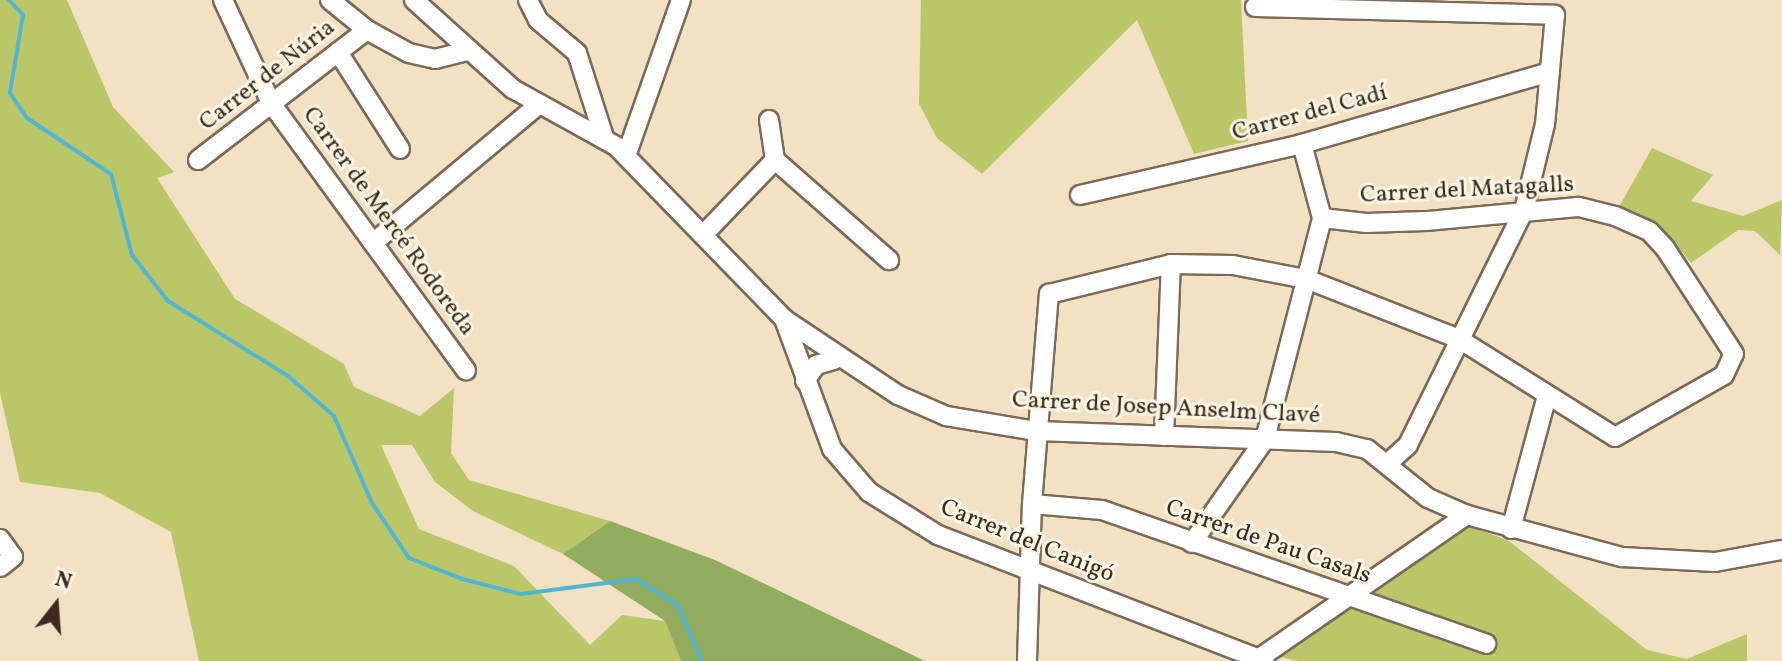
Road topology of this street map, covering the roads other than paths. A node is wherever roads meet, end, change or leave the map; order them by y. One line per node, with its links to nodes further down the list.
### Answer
1 (223, 0): 11 (street, Carrer de Mercé Rodoreda)
2 (330, 0): 7 (street)
3 (414, 0): 8 (street, Carrer de Josep Anselm Clavé)
4 (528, 0): 14 (street)
5 (681, 0): 17 (street)
6 (1255, 7): 10 (street)
7 (367, 30): 8 (street); 9 (street, Carrer de Núria)
8 (468, 51): 12 (street, Carrer de Josep Anselm Clavé)
9 (338, 52): 11 (street, Carrer de Núria); 16 (street)
10 (1550, 72): 15 (street, Carrer del Cadí); 21 (street)
11 (271, 103): 18 (street, Carrer de Núria); 24 (street, Carrer de Mercé Rodoreda)
12 (538, 105): 14 (street, Carrer de Josep Anselm Clavé); 24 (street)
13 (769, 120): 19 (street)
14 (605, 140): 17 (street, Carrer de Josep Anselm Clavé)
15 (1302, 144): 20 (street, Carrer del Cadí); 22 (street)
16 (400, 149)
17 (626, 156): 23 (street, Carrer de Josep Anselm Clavé)
18 (198, 160)
19 (775, 160): 23 (street); 25 (street)
20 (1080, 195)
21 (1524, 210): 22 (street, Carrer del Matagalls); 29 (street); 36 (street, Carrer del Matagalls)
22 (1322, 218): 27 (street)
23 (703, 235): 28 (street, Carrer de Josep Anselm Clavé)
24 (373, 243): 34 (street, Carrer de Mercé Rodoreda)
25 (889, 260)
26 (1171, 264): 27 (street); 37 (street); 38 (street)
27 (1306, 279): 29 (street); 39 (street)
28 (784, 319): 30 (street, Carrer de Josep Anselm Clavé); 31 (street, Carrer del Canigó)
29 (1459, 339): 36 (street); 40 (street)
30 (820, 344): 31 (street); 33 (street, Carrer de Josep Anselm Clavé)
31 (794, 351): 32 (street, Carrer de Josep Anselm Clavé); 35 (street, Carrer del Canigó)
32 (834, 360): 33 (street, Carrer de Josep Anselm Clavé); 35 (street)
33 (853, 367): 37 (street, Carrer de Josep Anselm Clavé)
34 (466, 370)
35 (805, 381): 48 (street, Carrer del Canigó)
36 (1547, 396): 43 (street)
37 (1037, 431): 38 (street, Carrer de Josep Anselm Clavé); 41 (street)
38 (1164, 436): 39 (street, Carrer de Josep Anselm Clavé)
39 (1265, 439): 40 (street, Carrer de Josep Anselm Clavé); 45 (street)
40 (1388, 463): 42 (street, Carrer de Josep Anselm Clavé)
41 (1032, 504): 45 (street, Carrer de Pau Casals); 48 (street)
42 (1467, 515): 43 (street, Carrer de Josep Anselm Clavé); 49 (street)
43 (1511, 529): 46 (street, Carrer de Josep Anselm Clavé)
44 (0, 539): 47 (street)
45 (1192, 543): 49 (street, Carrer de Pau Casals)
46 (1782, 550)
47 (0, 567)
48 (1029, 570): 51 (street, Carrer del Canigó); 52 (street)
49 (1349, 597): 50 (street, Carrer de Pau Casals); 51 (street)
50 (1486, 644)
51 (1261, 660)
52 (1027, 661)

